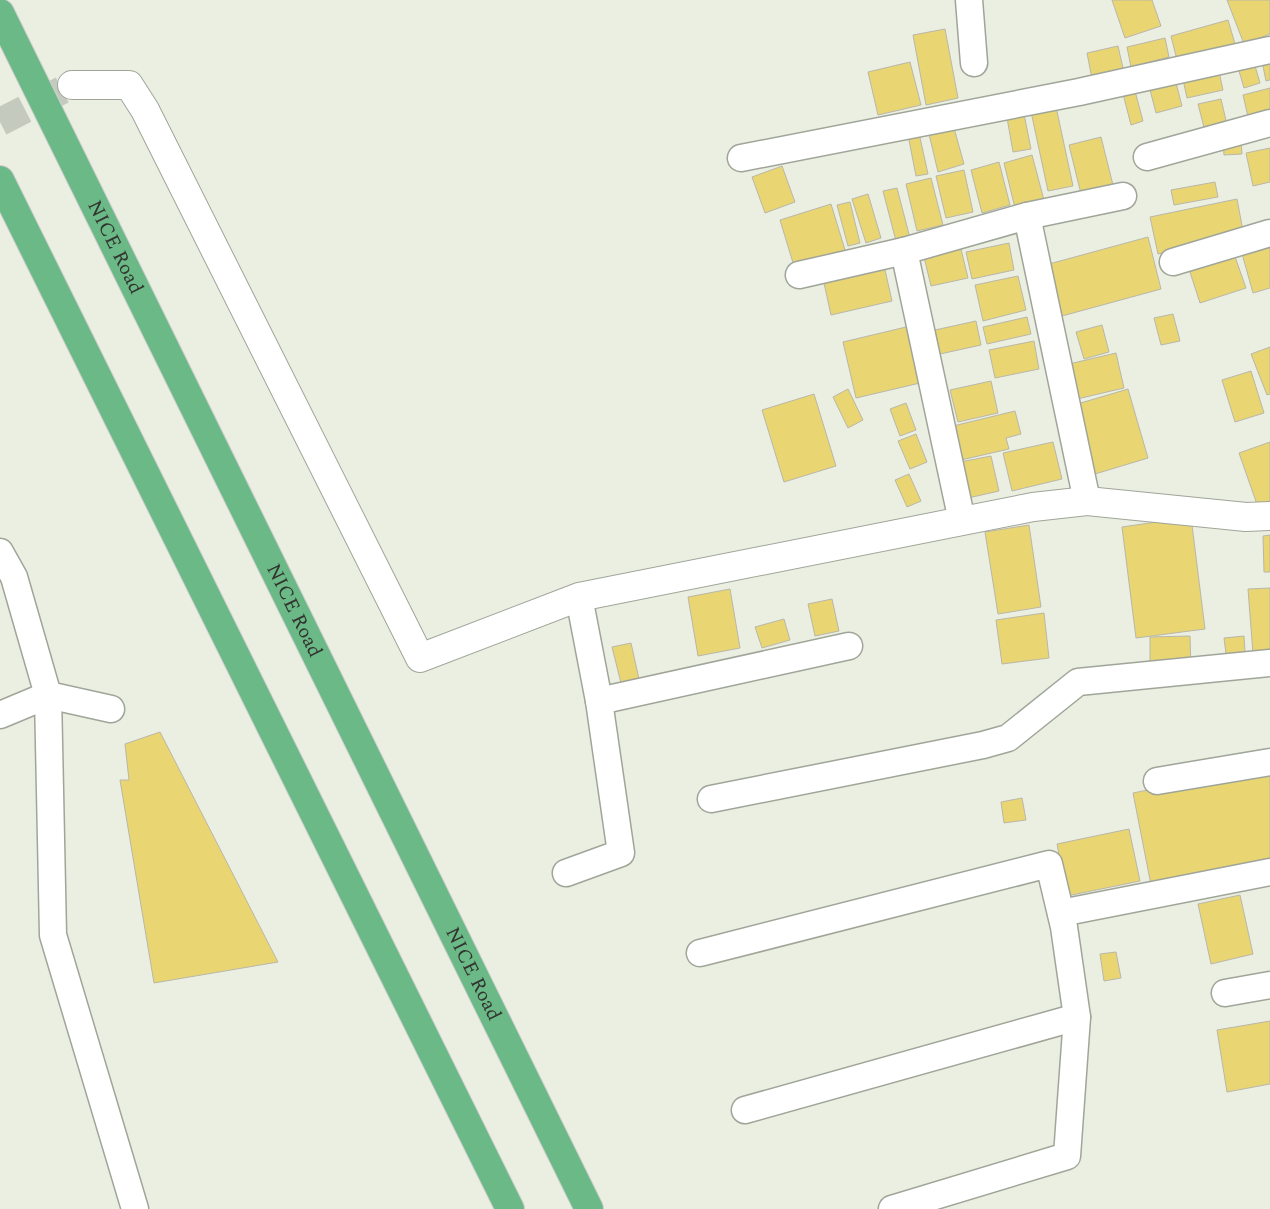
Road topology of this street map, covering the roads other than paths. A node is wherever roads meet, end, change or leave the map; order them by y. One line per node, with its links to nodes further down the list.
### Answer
1 (969, 0): 4 (street)
2 (0, 13): 41 (highway, NICE Road)
3 (1270, 50): 8 (street)
4 (974, 63)
5 (72, 85): 21 (street)
6 (1270, 123): 7 (street)
7 (1147, 157)
8 (741, 158)
9 (0, 180): 40 (highway)
10 (1123, 196): 11 (street)
11 (1027, 216): 13 (street); 16 (street)
12 (1270, 233): 14 (street)
13 (904, 251): 15 (street); 18 (street)
14 (1173, 262)
15 (799, 274)
16 (1087, 501): 17 (street); 18 (street)
17 (1270, 516)
18 (962, 521): 21 (street)
19 (0, 552): 20 (street)
20 (7, 580): 24 (street)
21 (579, 597): 25 (street)
22 (849, 646): 25 (street)
23 (1270, 663): 30 (street)
24 (48, 695): 26 (street); 27 (street); 39 (street)
25 (599, 701): 32 (street)
26 (111, 709)
27 (0, 714)
28 (1270, 762): 29 (street)
29 (1157, 781)
30 (711, 799)
31 (1270, 872): 33 (street)
32 (566, 873)
33 (1061, 913): 34 (street); 37 (street)
34 (700, 953)
35 (1270, 985): 36 (street)
36 (1225, 993)
37 (1077, 1017): 38 (street); 42 (street)
38 (745, 1110)
39 (136, 1209)
40 (510, 1209)
41 (589, 1209)
42 (892, 1209)

